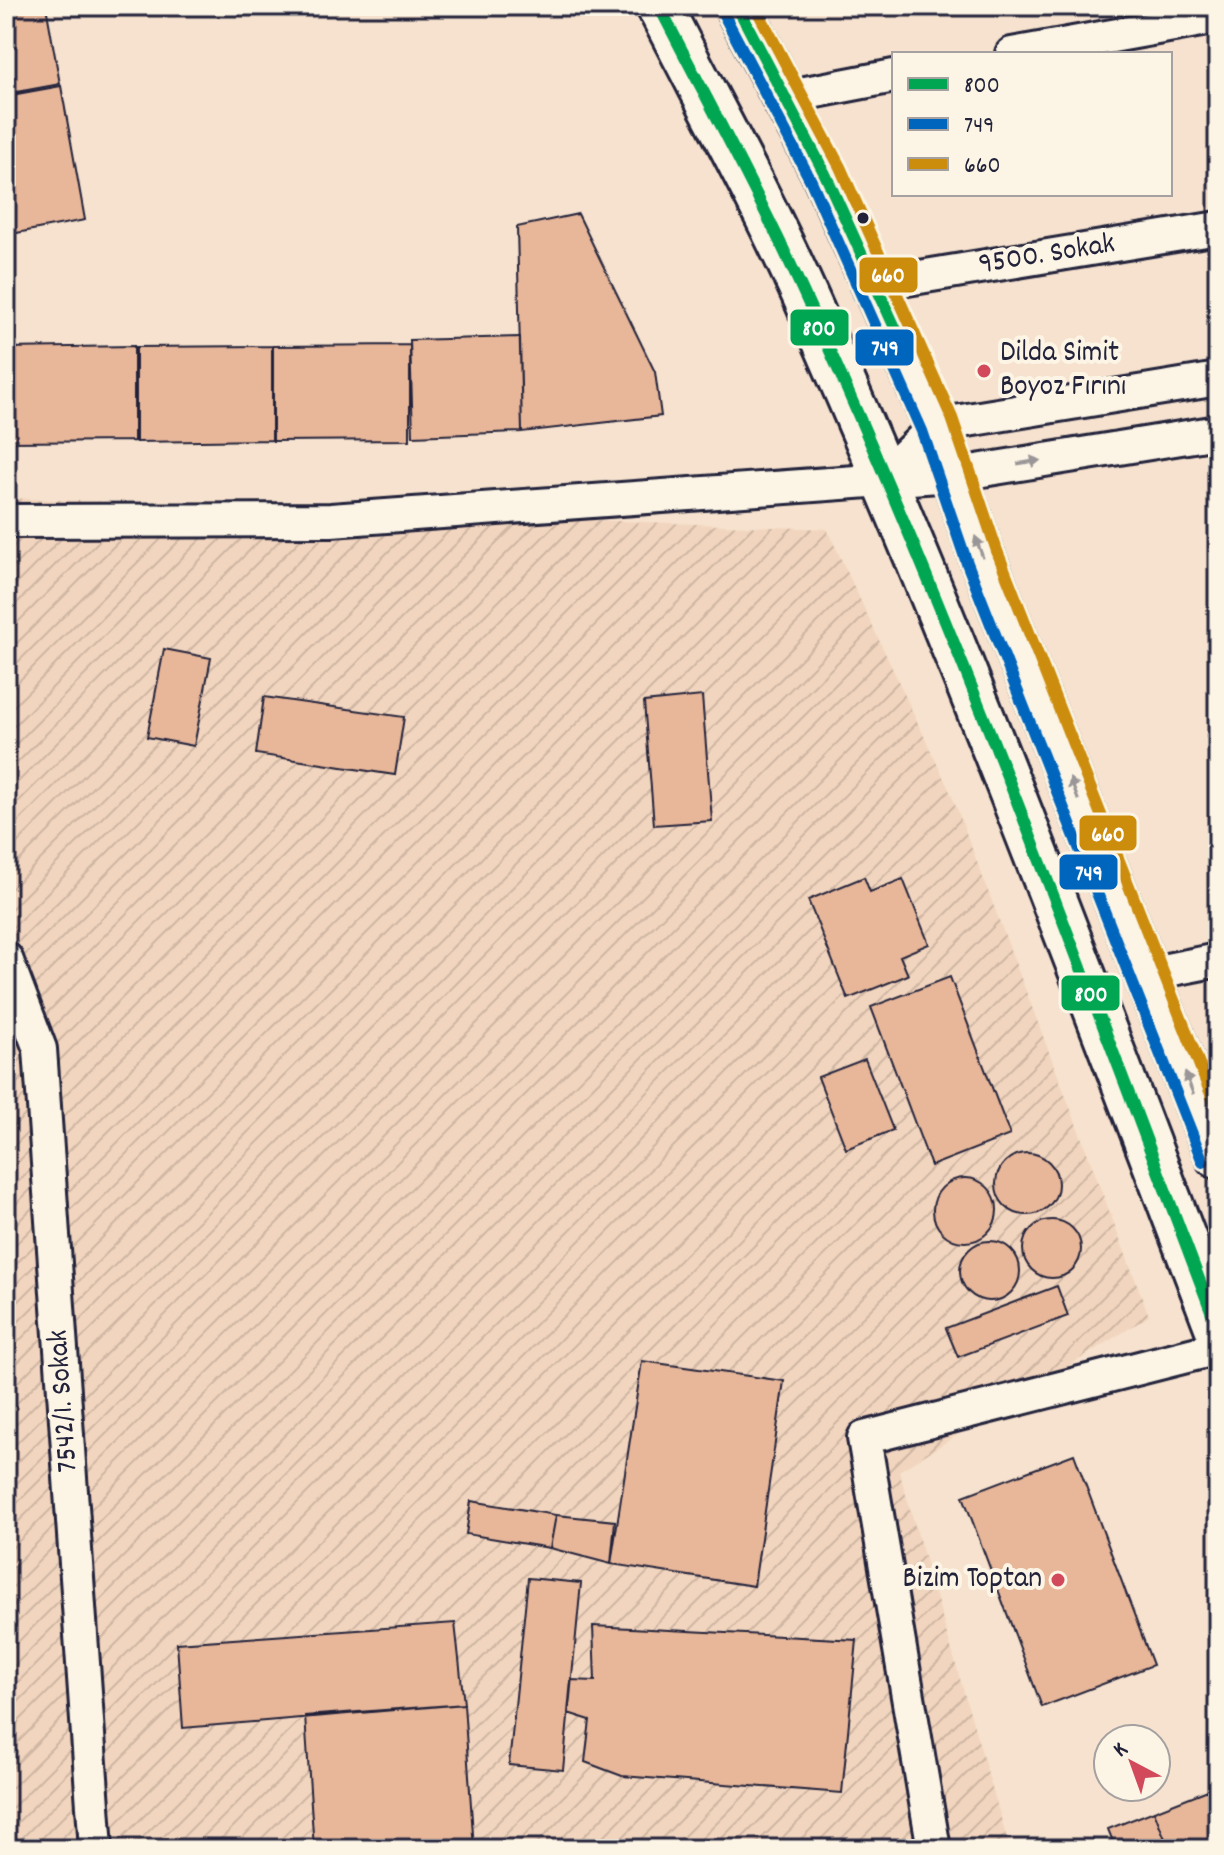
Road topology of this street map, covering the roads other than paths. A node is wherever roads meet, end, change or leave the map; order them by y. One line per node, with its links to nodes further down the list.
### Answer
1 (659, 6): 13 (highway)
2 (737, 6): 6 (highway)
3 (1218, 17): 4 (street)
4 (1023, 52)
5 (892, 76): 6 (street)
6 (785, 97): 8 (highway)
7 (1218, 228): 8 (street, 9500. Sokak)
8 (877, 284): 10 (highway)
9 (1218, 379): 10 (street)
10 (937, 425): 12 (highway); 13 (street)
11 (1218, 432): 12 (street, one-way to 11)
12 (952, 475): 13 (street); 17 (highway, one-way to 12)
13 (883, 477): 14 (street); 19 (highway)
14 (19, 520)
15 (6, 959): 21 (street, 7542/1. Sokak)
16 (1218, 960): 17 (street)
17 (1147, 974): 18 (highway, one-way to 17)
18 (1218, 1156)
19 (1218, 1329)
20 (1218, 1348): 22 (street)
21 (96, 1849)
22 (934, 1849)

